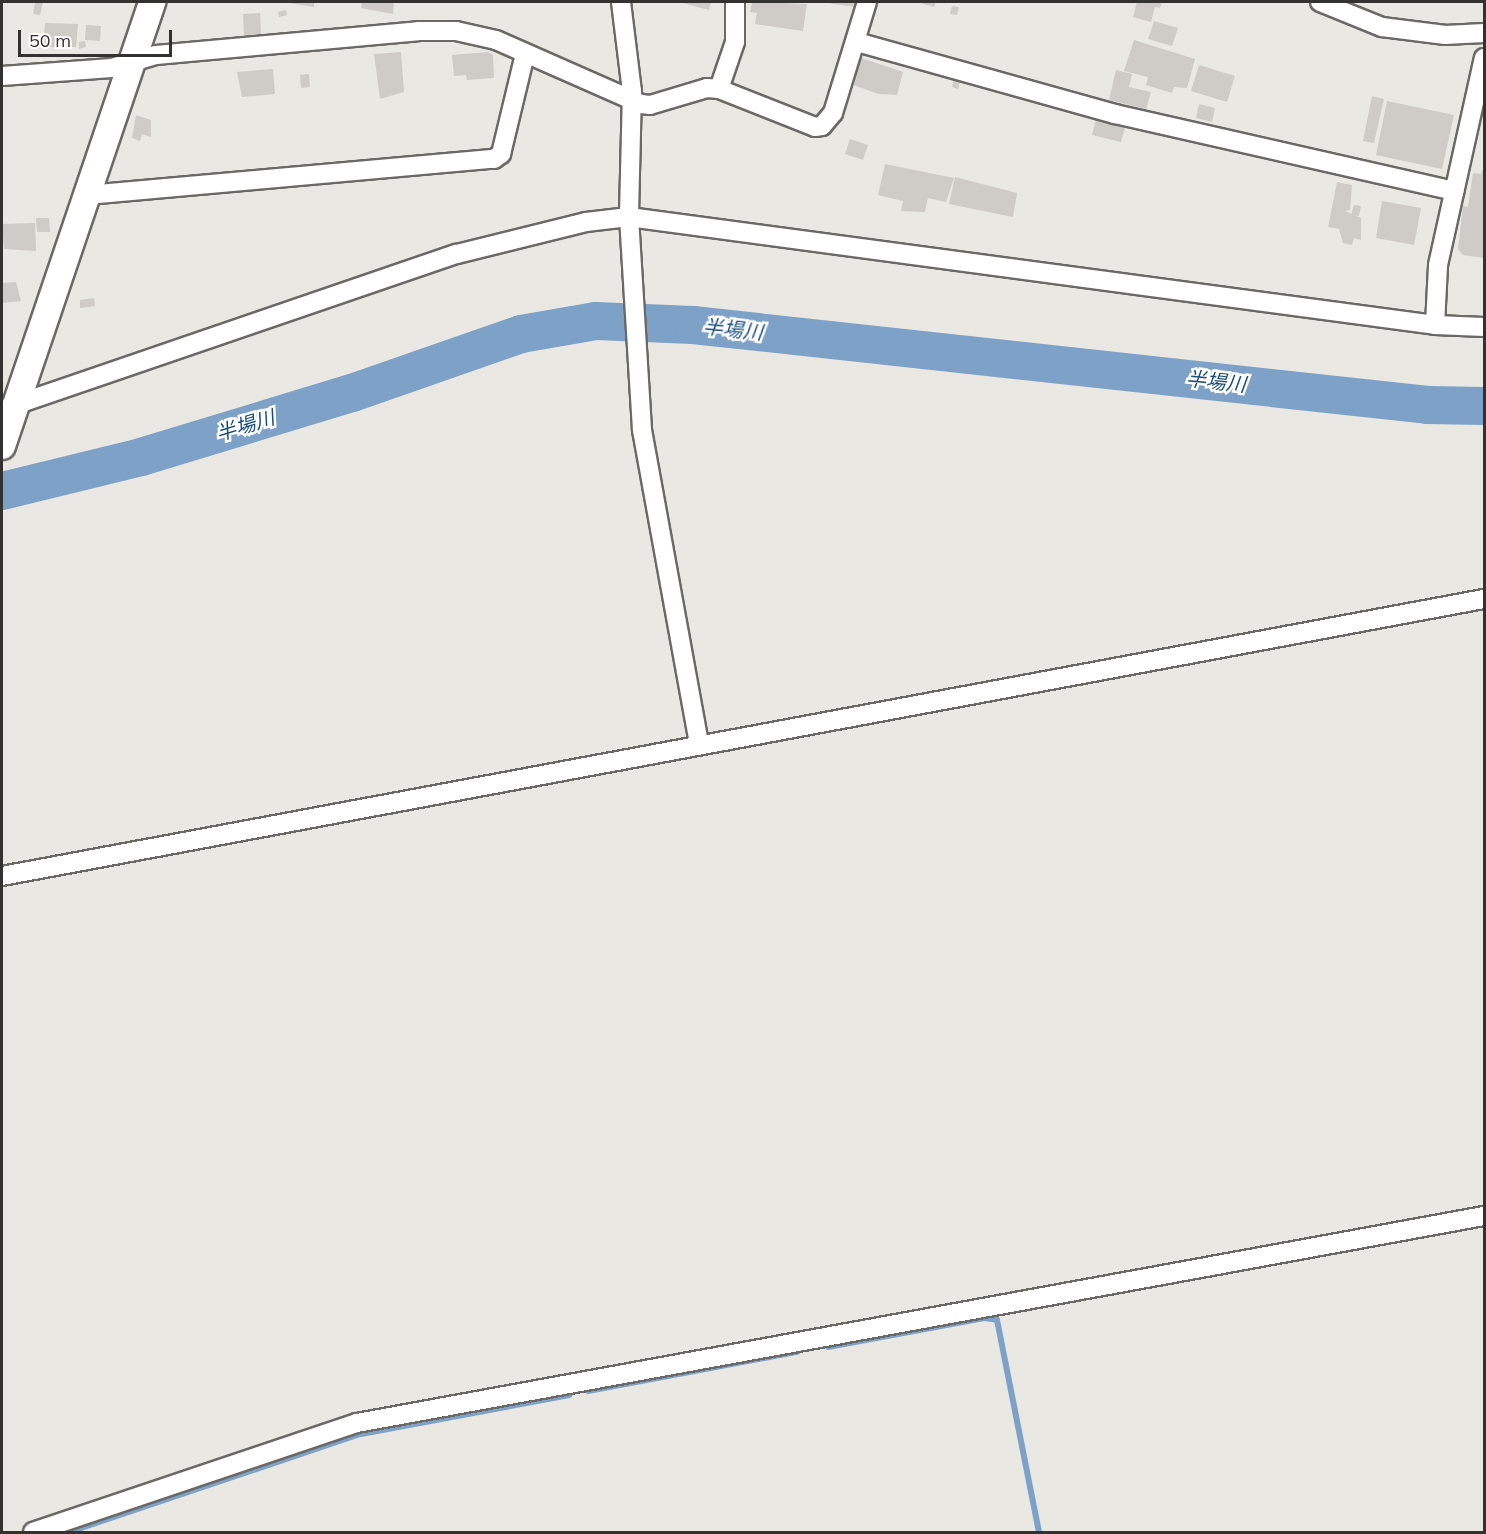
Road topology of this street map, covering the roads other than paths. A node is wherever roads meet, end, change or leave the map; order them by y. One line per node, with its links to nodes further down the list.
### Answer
1 (152, 2): 10 (street)
2 (621, 2): 13 (street)
3 (735, 2): 12 (street)
4 (867, 2): 7 (street)
5 (1320, 2): 6 (street)
6 (1485, 33)
7 (857, 42): 12 (street); 14 (street)
8 (525, 54): 10 (street); 13 (street); 15 (street)
9 (1485, 57): 14 (street)
10 (131, 64): 11 (street); 15 (street)
11 (2, 76)
12 (719, 89): 13 (street)
13 (630, 101): 16 (street)
14 (1454, 191): 17 (street)
15 (87, 195): 19 (street)
16 (629, 223): 17 (street); 19 (street); 22 (street)
17 (1435, 325): 18 (street)
18 (1485, 327)
19 (9, 411): 20 (street)
20 (2, 446)
21 (1485, 599): 22 (street)
22 (699, 744): 23 (street)
23 (2, 876)
24 (1485, 1216): 25 (street)
25 (33, 1533)

